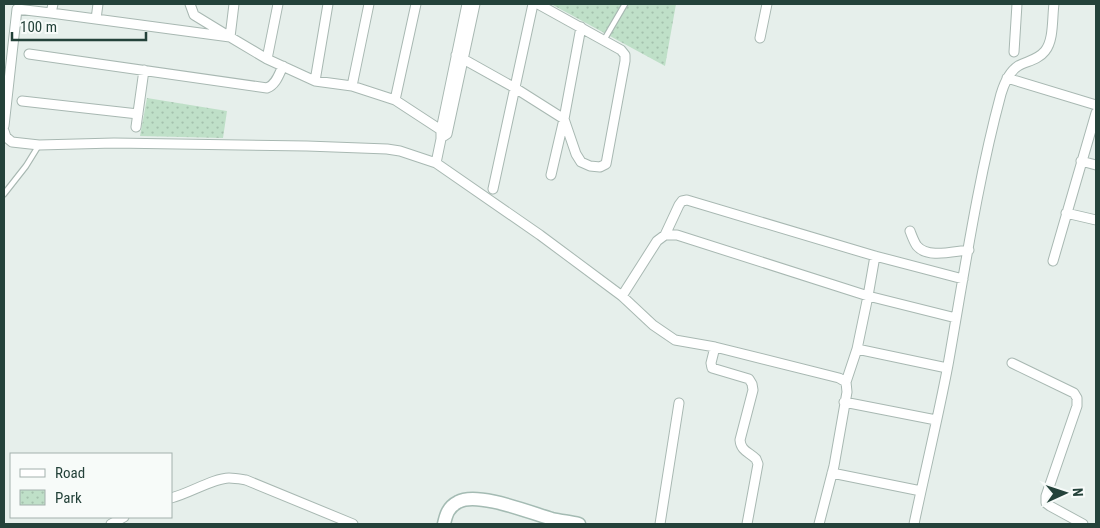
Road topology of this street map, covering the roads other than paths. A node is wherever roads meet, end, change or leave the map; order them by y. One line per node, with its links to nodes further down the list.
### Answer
1 (53, 4): 17 (street)
2 (98, 4): 18 (street)
3 (190, 4): 20 (street)
4 (234, 4): 20 (street)
5 (278, 4): 26 (street)
6 (328, 4): 30 (street)
7 (369, 4): 31 (street)
8 (416, 4): 33 (street)
9 (467, 4): 25 (street)
10 (475, 4): 25 (street)
11 (533, 4): 32 (street)
12 (538, 4): 19 (street)
13 (625, 4): 22 (lane)
14 (767, 4): 21 (street)
15 (1017, 4): 23 (street)
16 (1054, 4): 29 (street)
17 (51, 14): 18 (street); 39 (street)
18 (96, 19): 20 (street)
19 (581, 27): 22 (street); 38 (street)
20 (230, 37): 26 (street)
21 (760, 38)
22 (604, 40): 38 (street)
23 (1014, 52)
24 (29, 54): 28 (street)
25 (460, 57): 32 (street); 42 (street)
26 (268, 59): 27 (street)
27 (282, 66): 28 (street); 30 (street)
28 (144, 70): 37 (street)
29 (1007, 78): 35 (street); 54 (street)
30 (315, 81): 31 (street)
31 (352, 86): 33 (street)
32 (515, 88): 38 (street); 48 (street)
33 (395, 100): 42 (street)
34 (22, 101): 37 (street)
35 (1096, 105)
36 (1096, 113): 44 (street)
37 (138, 114): 40 (street)
38 (564, 119): 47 (street)
39 (4, 126)
40 (136, 127)
41 (4, 131): 43 (street)
42 (443, 134): 45 (street)
43 (39, 145): 45 (street); 49 (lane)
44 (1081, 161): 46 (street); 50 (street)
45 (436, 163): 58 (street)
46 (1096, 164)
47 (551, 175)
48 (493, 189)
49 (4, 194)
50 (1066, 213): 51 (street); 56 (street)
51 (1096, 220)
52 (910, 231): 54 (street)
53 (665, 235): 55 (street); 58 (street); 59 (street)
54 (969, 250): 57 (street)
55 (875, 256): 57 (street); 59 (street)
56 (1053, 261)
57 (964, 279): 60 (street)
58 (622, 296): 61 (street)
59 (868, 296): 60 (street); 62 (street)
60 (956, 318): 64 (street)
61 (715, 347): 65 (street); 78 (street)
62 (857, 349): 64 (street); 65 (street)
63 (1012, 363): 81 (street)
64 (947, 368): 68 (street)
65 (846, 382): 66 (street)
66 (844, 402): 68 (street); 69 (street)
67 (679, 403): 77 (street)
68 (936, 420): 70 (street)
69 (832, 473): 70 (street); 79 (street)
70 (921, 492): 80 (street)
71 (172, 498): 74 (street)
72 (122, 518): 73 (street)
73 (110, 524)
74 (353, 524)
75 (444, 524): 76 (street)
76 (579, 524)
77 (660, 524)
78 (747, 524)
79 (819, 524)
80 (914, 524)
81 (1083, 524)

